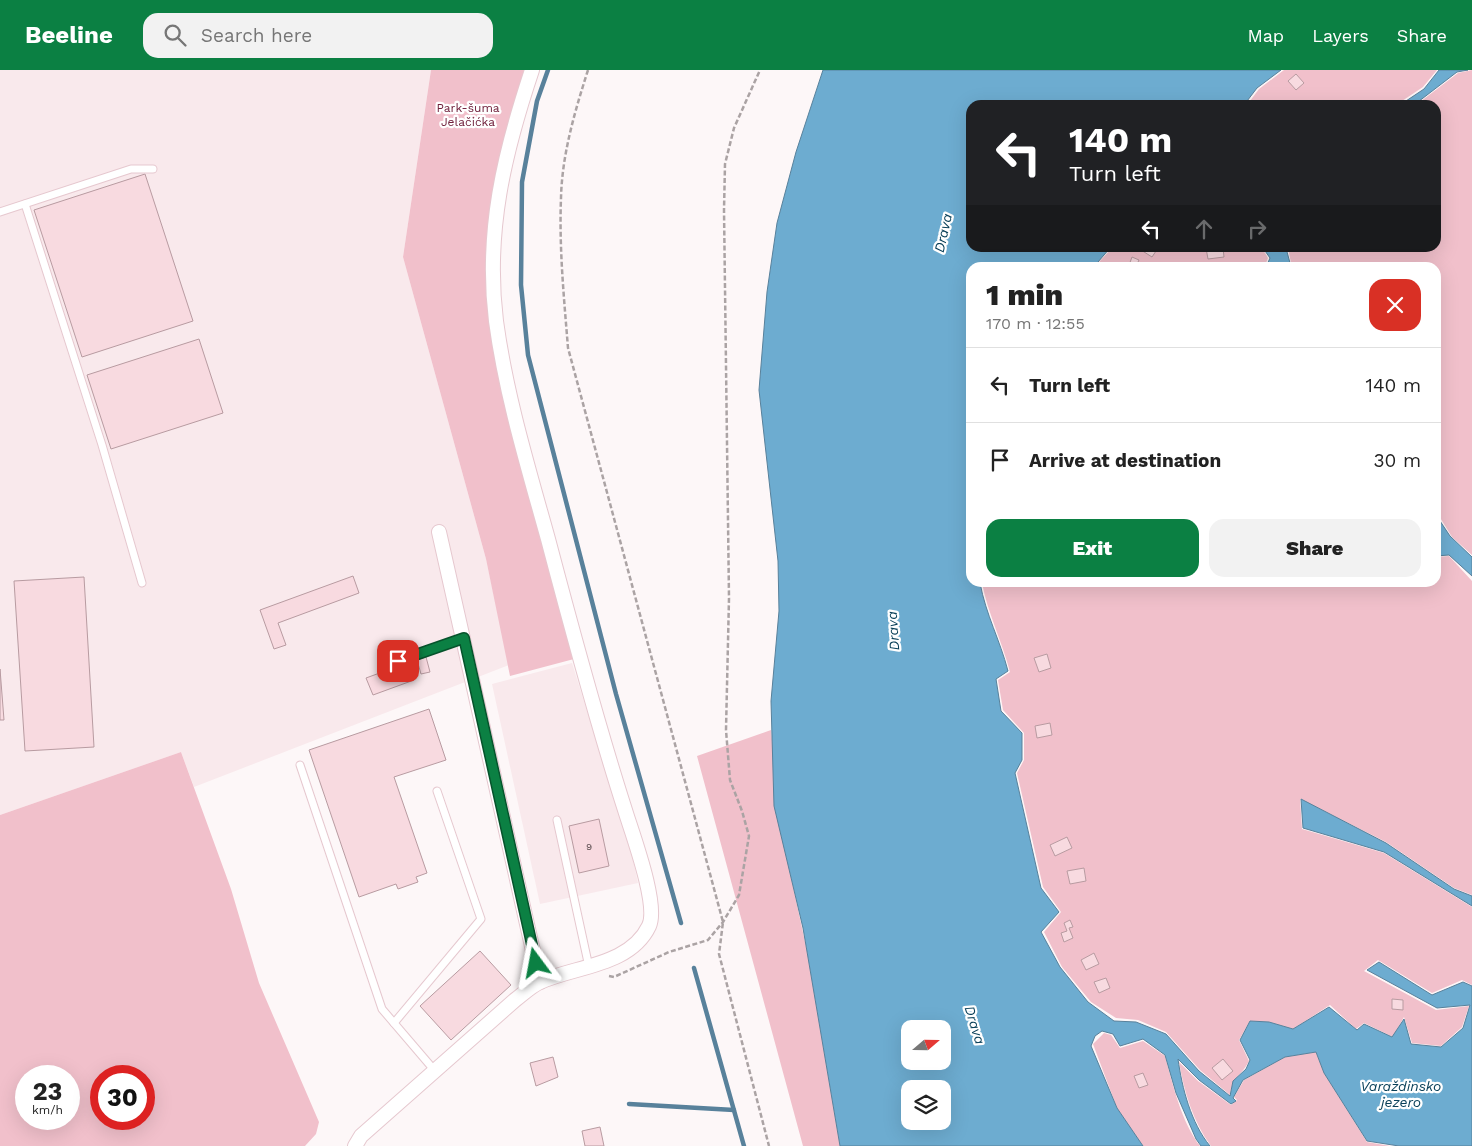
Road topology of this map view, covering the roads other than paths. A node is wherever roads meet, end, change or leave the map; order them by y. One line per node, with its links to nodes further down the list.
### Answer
1 (532, 70): 12 (street)
2 (153, 169): 3 (lane)
3 (25, 204): 4 (lane); 6 (lane)
4 (0, 212)
5 (439, 532): 7 (street)
6 (142, 583)
7 (464, 638): 8 (lane); 13 (street)
8 (398, 661)
9 (300, 765): 14 (lane)
10 (437, 791): 14 (lane)
11 (557, 820): 12 (lane)
12 (589, 967): 13 (street)
13 (540, 982): 15 (street)
14 (394, 1022): 15 (lane)
15 (434, 1071): 16 (street)
16 (358, 1141): 17 (street)
17 (343, 1146)

